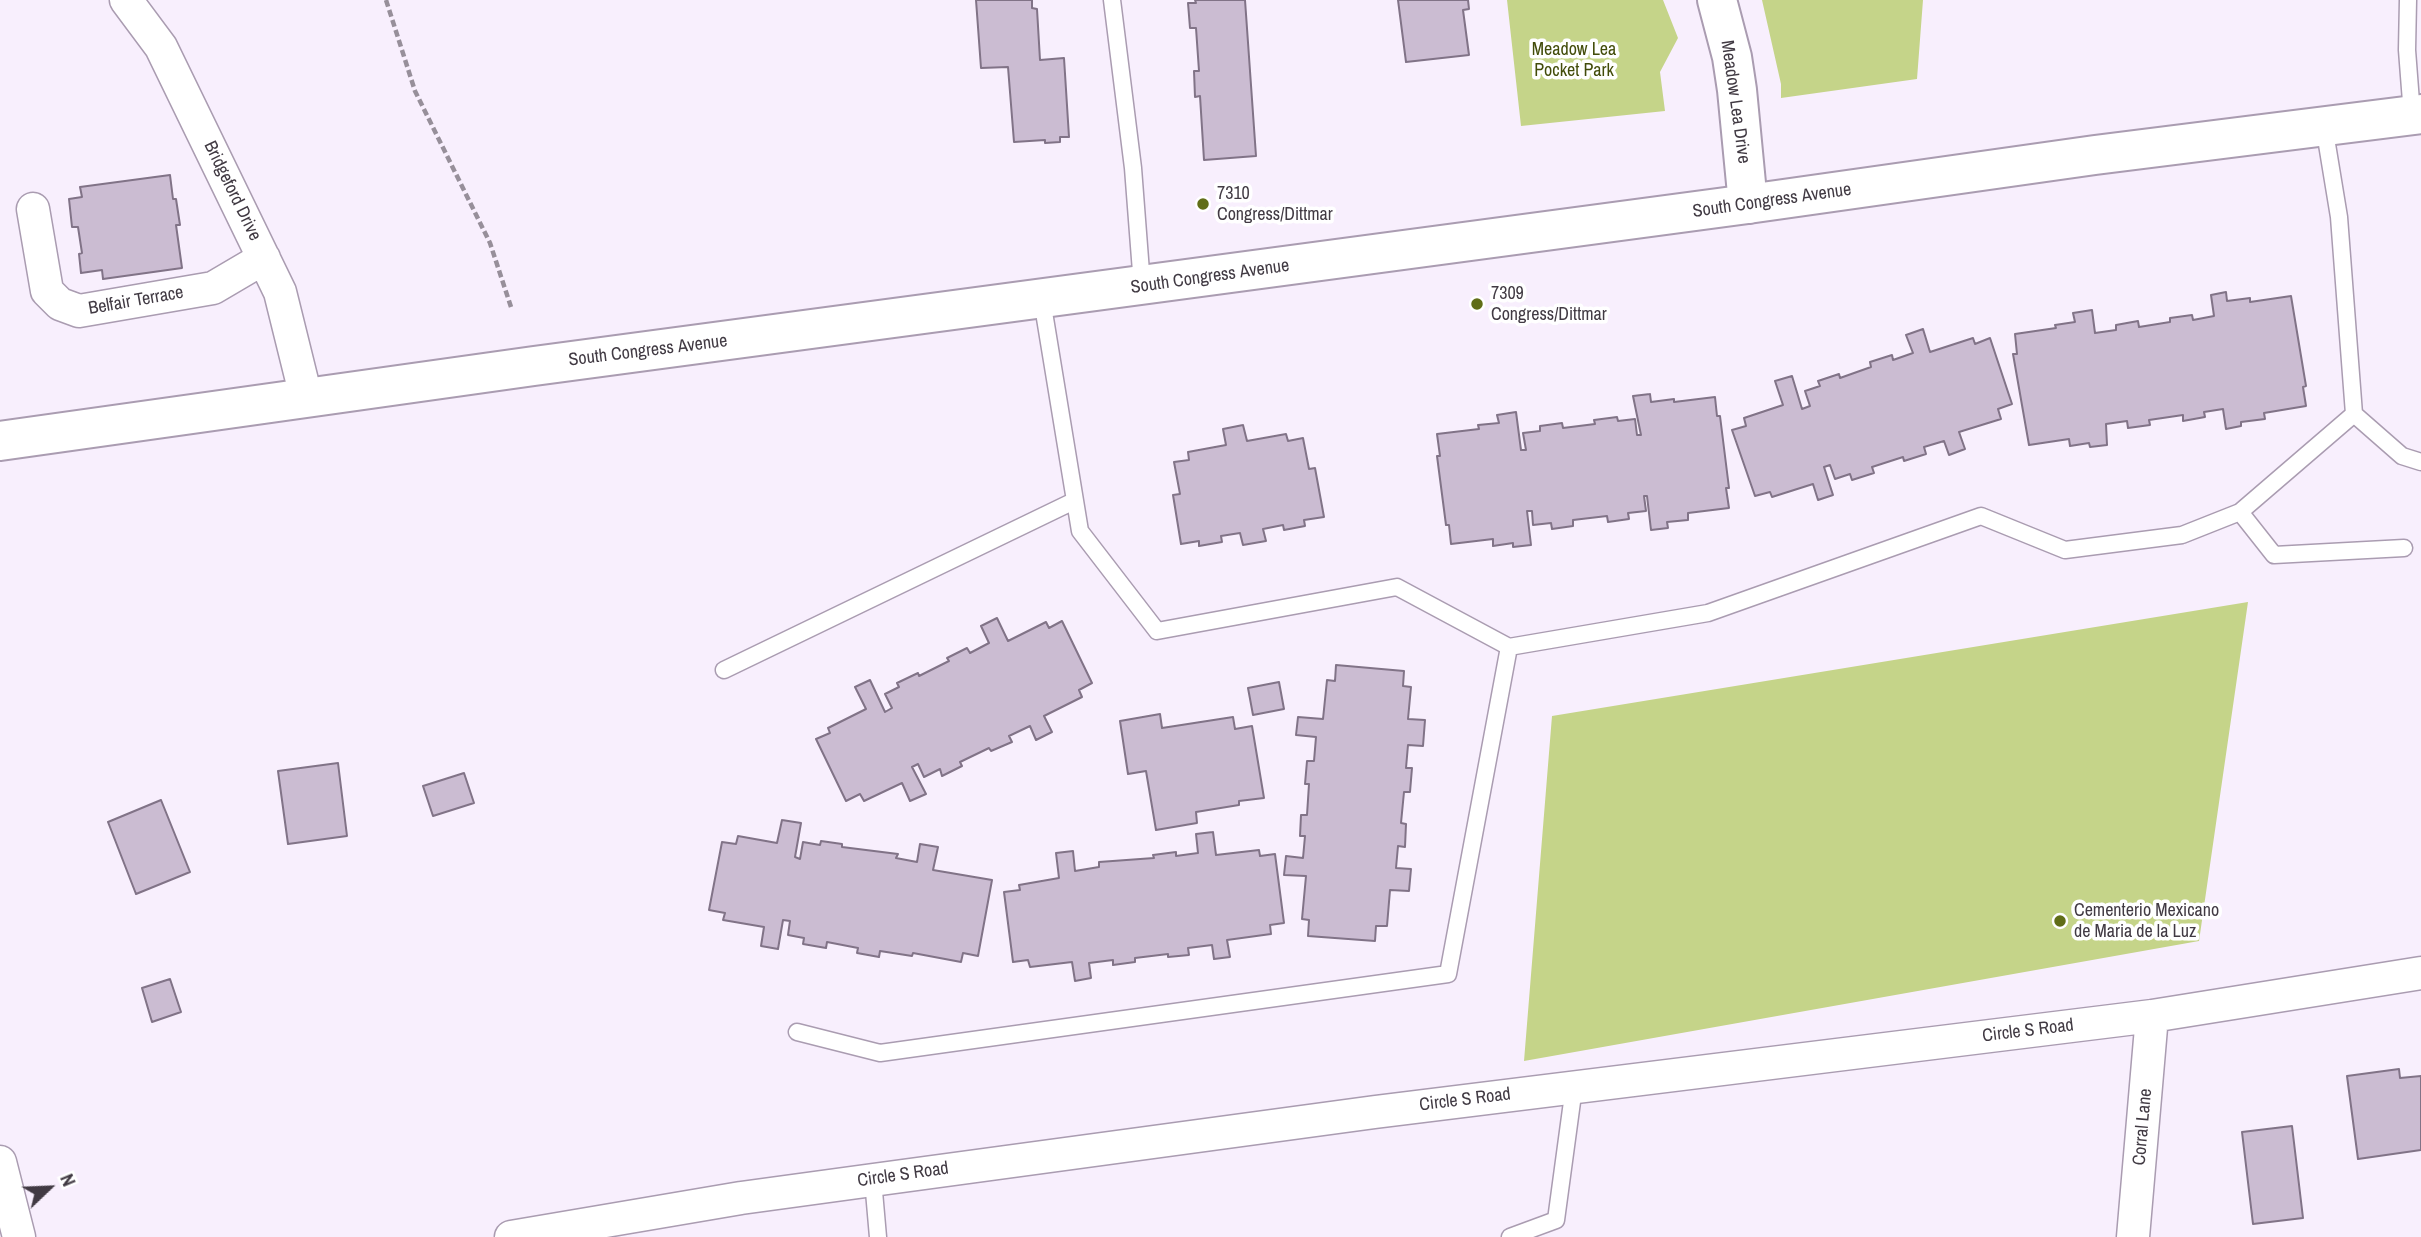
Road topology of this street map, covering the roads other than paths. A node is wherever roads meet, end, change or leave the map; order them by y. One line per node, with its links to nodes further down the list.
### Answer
1 (126, 0): 9 (street, Bridgeford Drive)
2 (1112, 0): 10 (lane)
3 (1717, 0): 7 (main road, Meadow Lea Drive)
4 (2408, 0): 5 (lane)
5 (2416, 114): 6 (main road, South Congress Avenue)
6 (2324, 126): 7 (main road, South Congress Avenue); 13 (lane)
7 (1748, 204): 10 (main road, South Congress Avenue)
8 (33, 209): 9 (street, Belfair Terrace)
9 (264, 258): 12 (street, Bridgeford Drive)
10 (1142, 285): 11 (main road, South Congress Avenue)
11 (1042, 300): 12 (main road, South Congress Avenue); 16 (lane)
12 (306, 397): 14 (main road, South Congress Avenue)
13 (2354, 414): 15 (lane); 17 (lane)
14 (0, 441)
15 (2421, 462)
16 (1074, 501): 19 (lane); 20 (lane)
17 (2240, 512): 18 (lane); 19 (lane)
18 (2404, 548)
19 (1509, 647): 23 (lane)
20 (724, 670)
21 (2421, 973): 22 (street, Circle S Road)
22 (2152, 1016): 24 (street, Circle S Road); 31 (street, Corral Lane)
23 (797, 1032)
24 (1574, 1087): 26 (street, Circle S Road); 30 (lane)
25 (0, 1162): 27 (street)
26 (873, 1180): 28 (street, Circle S Road); 29 (lane)
27 (19, 1237)
28 (511, 1237)
29 (878, 1237)
30 (1510, 1237)
31 (2133, 1237)

